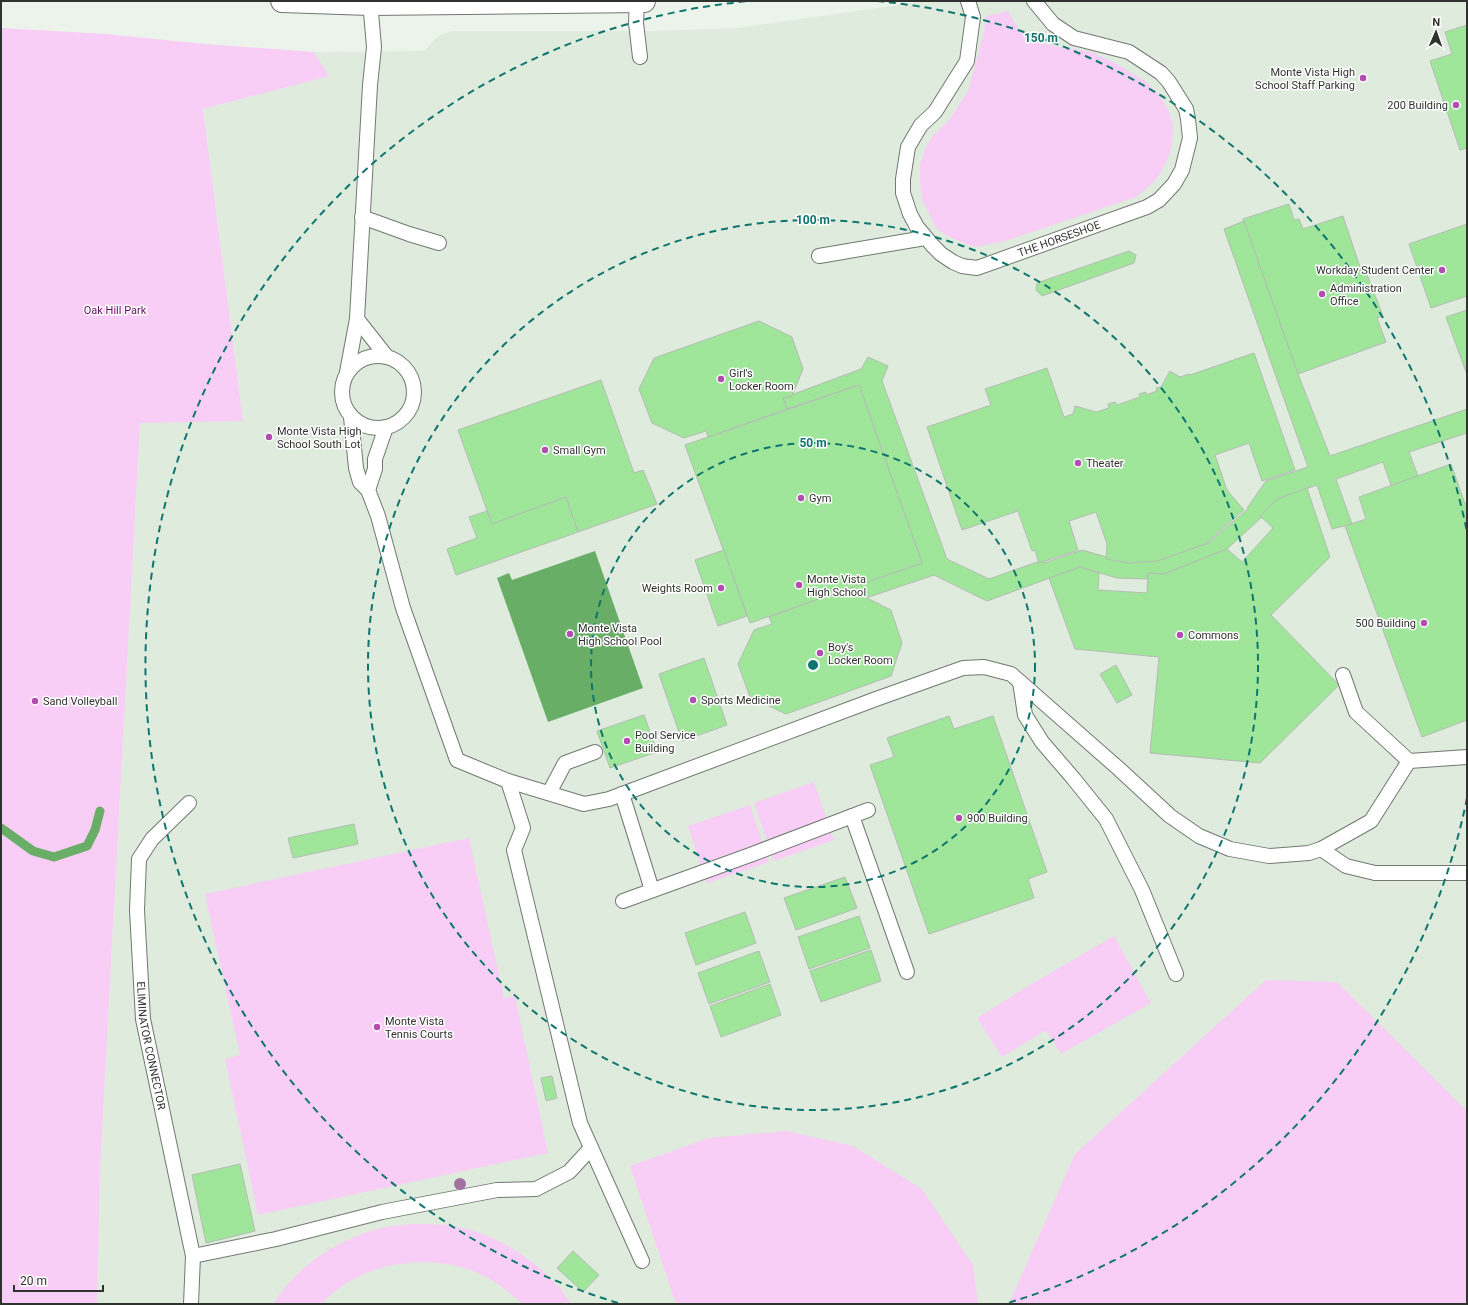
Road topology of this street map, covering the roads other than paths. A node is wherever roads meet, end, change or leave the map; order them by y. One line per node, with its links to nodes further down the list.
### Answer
1 (282, 1): 5 (street)
2 (637, 1): 3 (street); 5 (street); 7 (lane)
3 (644, 1)
4 (968, 1): 9 (lane, THE HORSESHOE)
5 (370, 2): 8 (lane)
6 (1035, 4): 9 (lane, THE HORSESHOE)
7 (640, 57)
8 (362, 217): 10 (lane); 12 (lane)
9 (925, 238): 11 (lane)
10 (439, 243)
11 (819, 256)
12 (357, 319): 13 (lane); 14 (lane)
13 (387, 357): 14 (lane); 16 (lane)
14 (347, 372): 15 (lane)
15 (351, 417): 16 (lane); 17 (lane)
16 (386, 427): 17 (lane)
17 (368, 490): 23 (lane)
18 (1343, 675): 22 (lane)
19 (1020, 682): 25 (lane); 29 (lane); 34 (lane)
20 (595, 752): 24 (lane)
21 (1467, 757): 22 (lane)
22 (1408, 761): 29 (lane)
23 (508, 781): 24 (lane); 35 (lane)
24 (549, 793): 25 (lane)
25 (622, 794): 31 (lane)
26 (188, 803): 36 (lane, ELIMINATOR CONNECTOR)
27 (868, 810): 28 (lane)
28 (852, 816): 31 (lane); 33 (lane)
29 (1321, 850): 30 (lane)
30 (1467, 873)
31 (652, 890): 32 (lane)
32 (623, 901)
33 (907, 972)
34 (1176, 974)
35 (591, 1148): 36 (lane); 37 (lane)
36 (194, 1256): 38 (lane, ELIMINATOR CONNECTOR)
37 (642, 1261)
38 (191, 1304)

